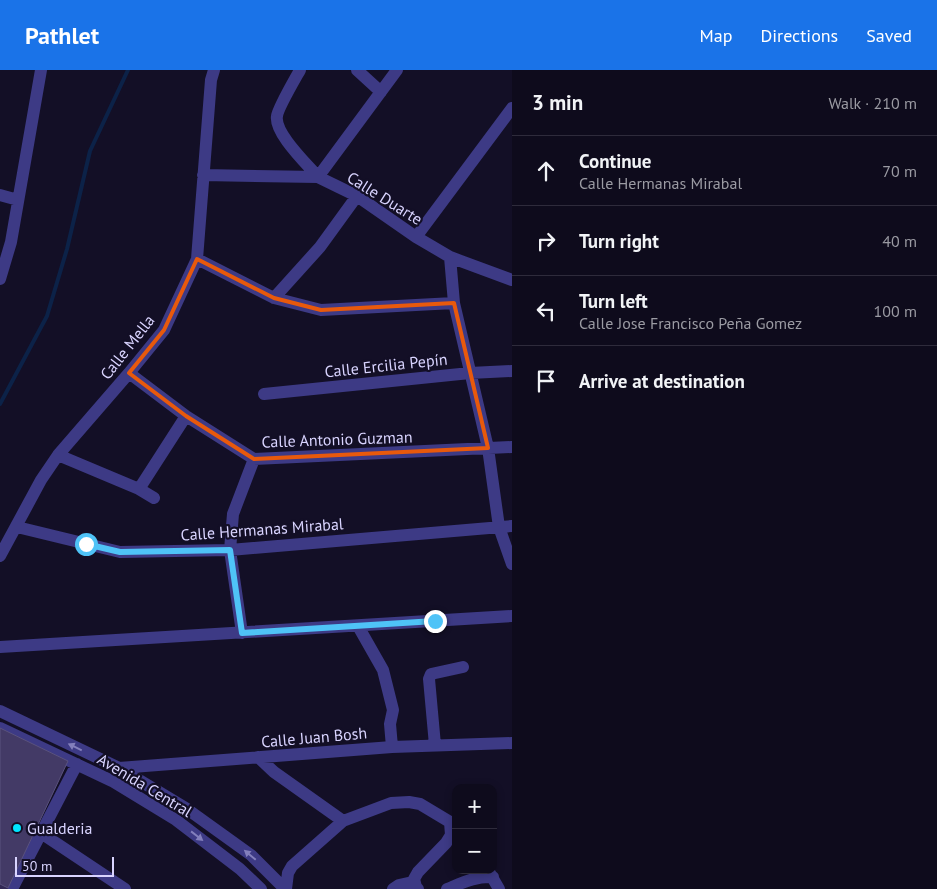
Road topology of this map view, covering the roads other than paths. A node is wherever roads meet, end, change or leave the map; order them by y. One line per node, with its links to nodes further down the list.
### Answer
1 (41, 70): 12 (street)
2 (214, 70): 8 (street, Calle Mella)
3 (300, 70): 9 (street)
4 (357, 70): 6 (street)
5 (397, 70): 6 (street)
6 (381, 92): 9 (street)
7 (512, 108): 13 (street)
8 (202, 175): 9 (street, Calle Duarte); 15 (street, Calle Mella)
9 (318, 177): 11 (street, Calle Duarte)
10 (0, 195): 12 (street)
11 (357, 196): 13 (street, Calle Duarte); 18 (street)
12 (18, 200): 16 (street)
13 (416, 237): 14 (street, Calle Duarte)
14 (450, 257): 17 (street, Calle Duarte); 19 (street)
15 (197, 259): 18 (street); 21 (street, Calle Mella)
16 (0, 280)
17 (512, 280)
18 (274, 298): 19 (street)
19 (454, 302): 22 (street)
20 (512, 371): 22 (street, Calle Ercilia Pepín)
21 (129, 373): 24 (street, Calle Antonio Guzman); 27 (street, Calle Mella)
22 (470, 373): 23 (street, Calle Ercilia Pepín); 26 (street)
23 (264, 394)
24 (186, 416): 28 (street, Calle Antonio Guzman); 29 (street)
25 (512, 447): 26 (street, Calle Antonio Guzman)
26 (488, 448): 28 (street, Calle Antonio Guzman); 31 (street)
27 (58, 455): 29 (street); 32 (street, Calle Mella)
28 (254, 459): 33 (street)
29 (139, 489): 30 (street)
30 (154, 498)
31 (506, 526): 33 (street, Calle Hermanas Mirabal); 35 (street)
32 (17, 527): 33 (street, Calle Hermanas Mirabal); 34 (street, Calle Mella)
33 (230, 550): 38 (street)
34 (0, 556)
35 (512, 564)
36 (512, 616): 37 (street)
37 (358, 626): 38 (street); 45 (street)
38 (242, 633): 39 (street)
39 (0, 647)
40 (464, 667): 44 (street)
41 (0, 711): 48 (street, Avenida Central, one-way to 41)
42 (0, 728): 47 (street, Avenida Central)
43 (512, 743): 44 (street, Calle Juan Bosh)
44 (436, 746): 45 (street, Calle Juan Bosh)
45 (392, 747): 46 (street, Calle Juan Bosh)
46 (258, 757): 48 (street, Calle Juan Bosh); 49 (street)
47 (77, 764): 52 (street); 57 (street, Avenida Central, one-way to 57)
48 (118, 768): 58 (street, Avenida Central, one-way to 48)
49 (343, 821): 50 (street); 58 (street)
50 (452, 824)
51 (452, 829): 54 (street)
52 (41, 833): 55 (street); 56 (street)
53 (490, 874): 60 (street); 61 (street)
54 (417, 888): 59 (street)
55 (12, 889)
56 (125, 889)
57 (261, 889)
58 (285, 889)
59 (393, 889)
60 (447, 889)
61 (499, 889)

